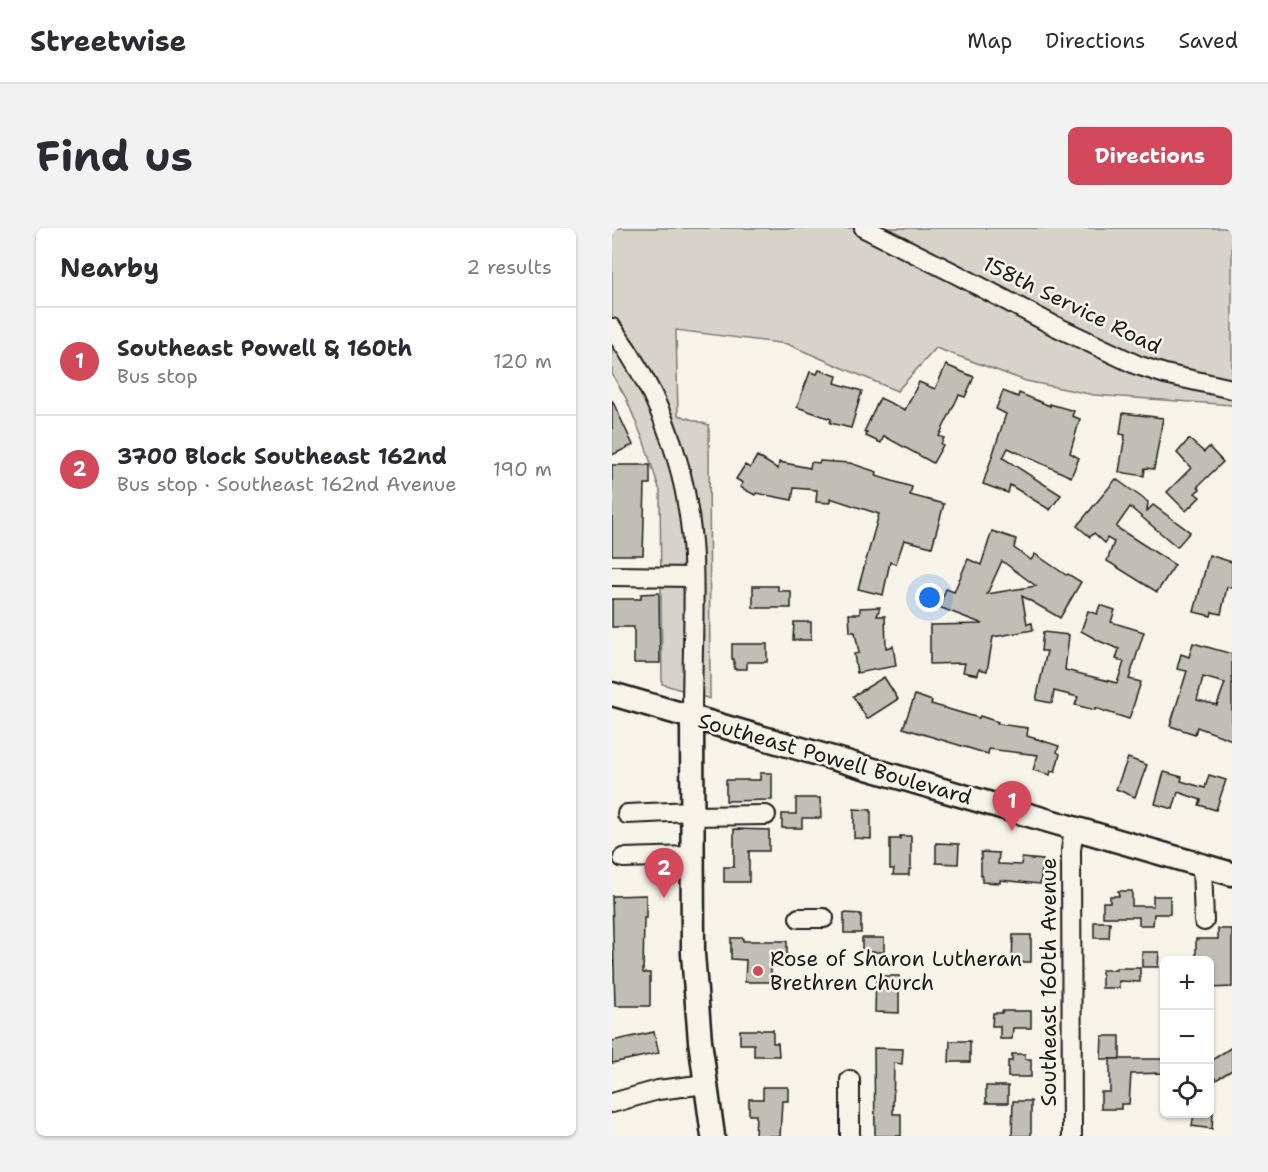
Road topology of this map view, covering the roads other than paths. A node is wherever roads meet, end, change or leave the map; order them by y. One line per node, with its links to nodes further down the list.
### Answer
1 (865, 228): 3 (street, 158th Service Road)
2 (612, 328): 5 (street)
3 (1232, 389)
4 (612, 576): 5 (street)
5 (693, 577): 7 (street)
6 (612, 694): 7 (main road, Southeast Powell Boulevard)
7 (692, 717): 8 (main road); 11 (main road, Southeast Powell Boulevard)
8 (692, 813): 9 (street); 10 (street); 12 (main road)
9 (627, 814)
10 (766, 815)
11 (1074, 829): 14 (main road, Southeast Powell Boulevard); 24 (street, Southeast 160th Avenue)
12 (692, 856): 13 (street); 20 (main road)
13 (623, 858)
14 (1202, 866): 15 (main road, Southeast Powell Boulevard); 18 (street)
15 (1232, 874)
16 (800, 918): 17 (street)
17 (824, 918)
18 (1204, 921)
19 (850, 1080): 23 (street)
20 (706, 1084): 21 (street); 22 (main road)
21 (612, 1103)
22 (713, 1136)
23 (850, 1136)
24 (1072, 1136)

